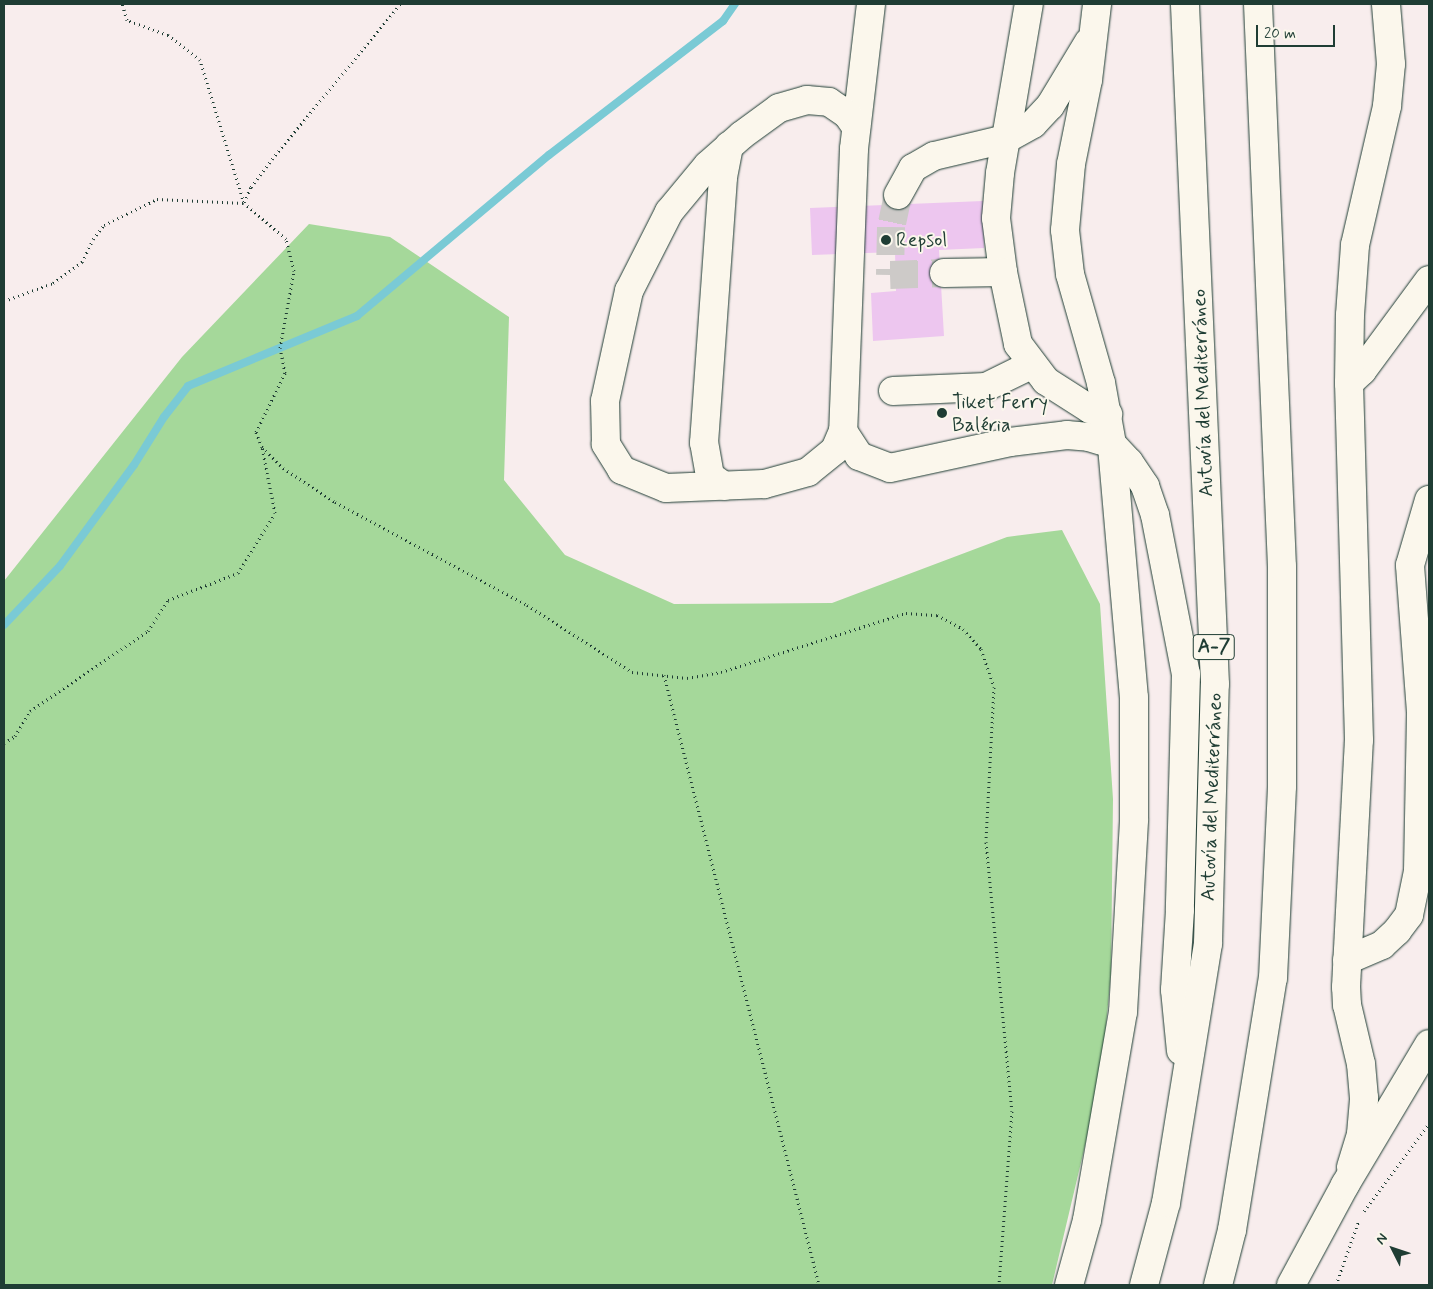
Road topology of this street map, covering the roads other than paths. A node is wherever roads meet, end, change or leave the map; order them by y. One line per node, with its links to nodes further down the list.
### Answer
1 (871, 4): 7 (main road)
2 (1029, 4): 8 (main road)
3 (1186, 4): 24 (main road, Autovía del Mediterráneo / A-7)
4 (1258, 4): 28 (main road)
5 (1386, 4): 15 (main road)
6 (1096, 16): 8 (main road); 17 (main road)
7 (856, 127): 9 (main road); 18 (main road)
8 (1006, 139): 10 (main road); 11 (main road)
9 (729, 146): 20 (main road); 20 (main road)
10 (898, 195)
11 (1003, 272): 12 (main road); 14 (main road)
12 (944, 273)
13 (1429, 280): 15 (main road)
14 (1033, 364): 16 (main road); 17 (main road)
15 (1349, 384): 22 (main road)
16 (893, 391)
17 (1108, 414): 19 (main road)
18 (843, 430): 19 (main road); 20 (main road)
19 (1112, 444): 24 (main road); 26 (main road)
20 (724, 486)
21 (1429, 500): 22 (main road)
22 (1347, 960): 25 (main road)
23 (1429, 1044): 25 (main road)
24 (1184, 1092): 27 (main road, Autovía del Mediterráneo / A-7)
25 (1345, 1185): 29 (main road)
26 (1069, 1285)
27 (1144, 1285)
28 (1218, 1285)
29 (1291, 1285)

